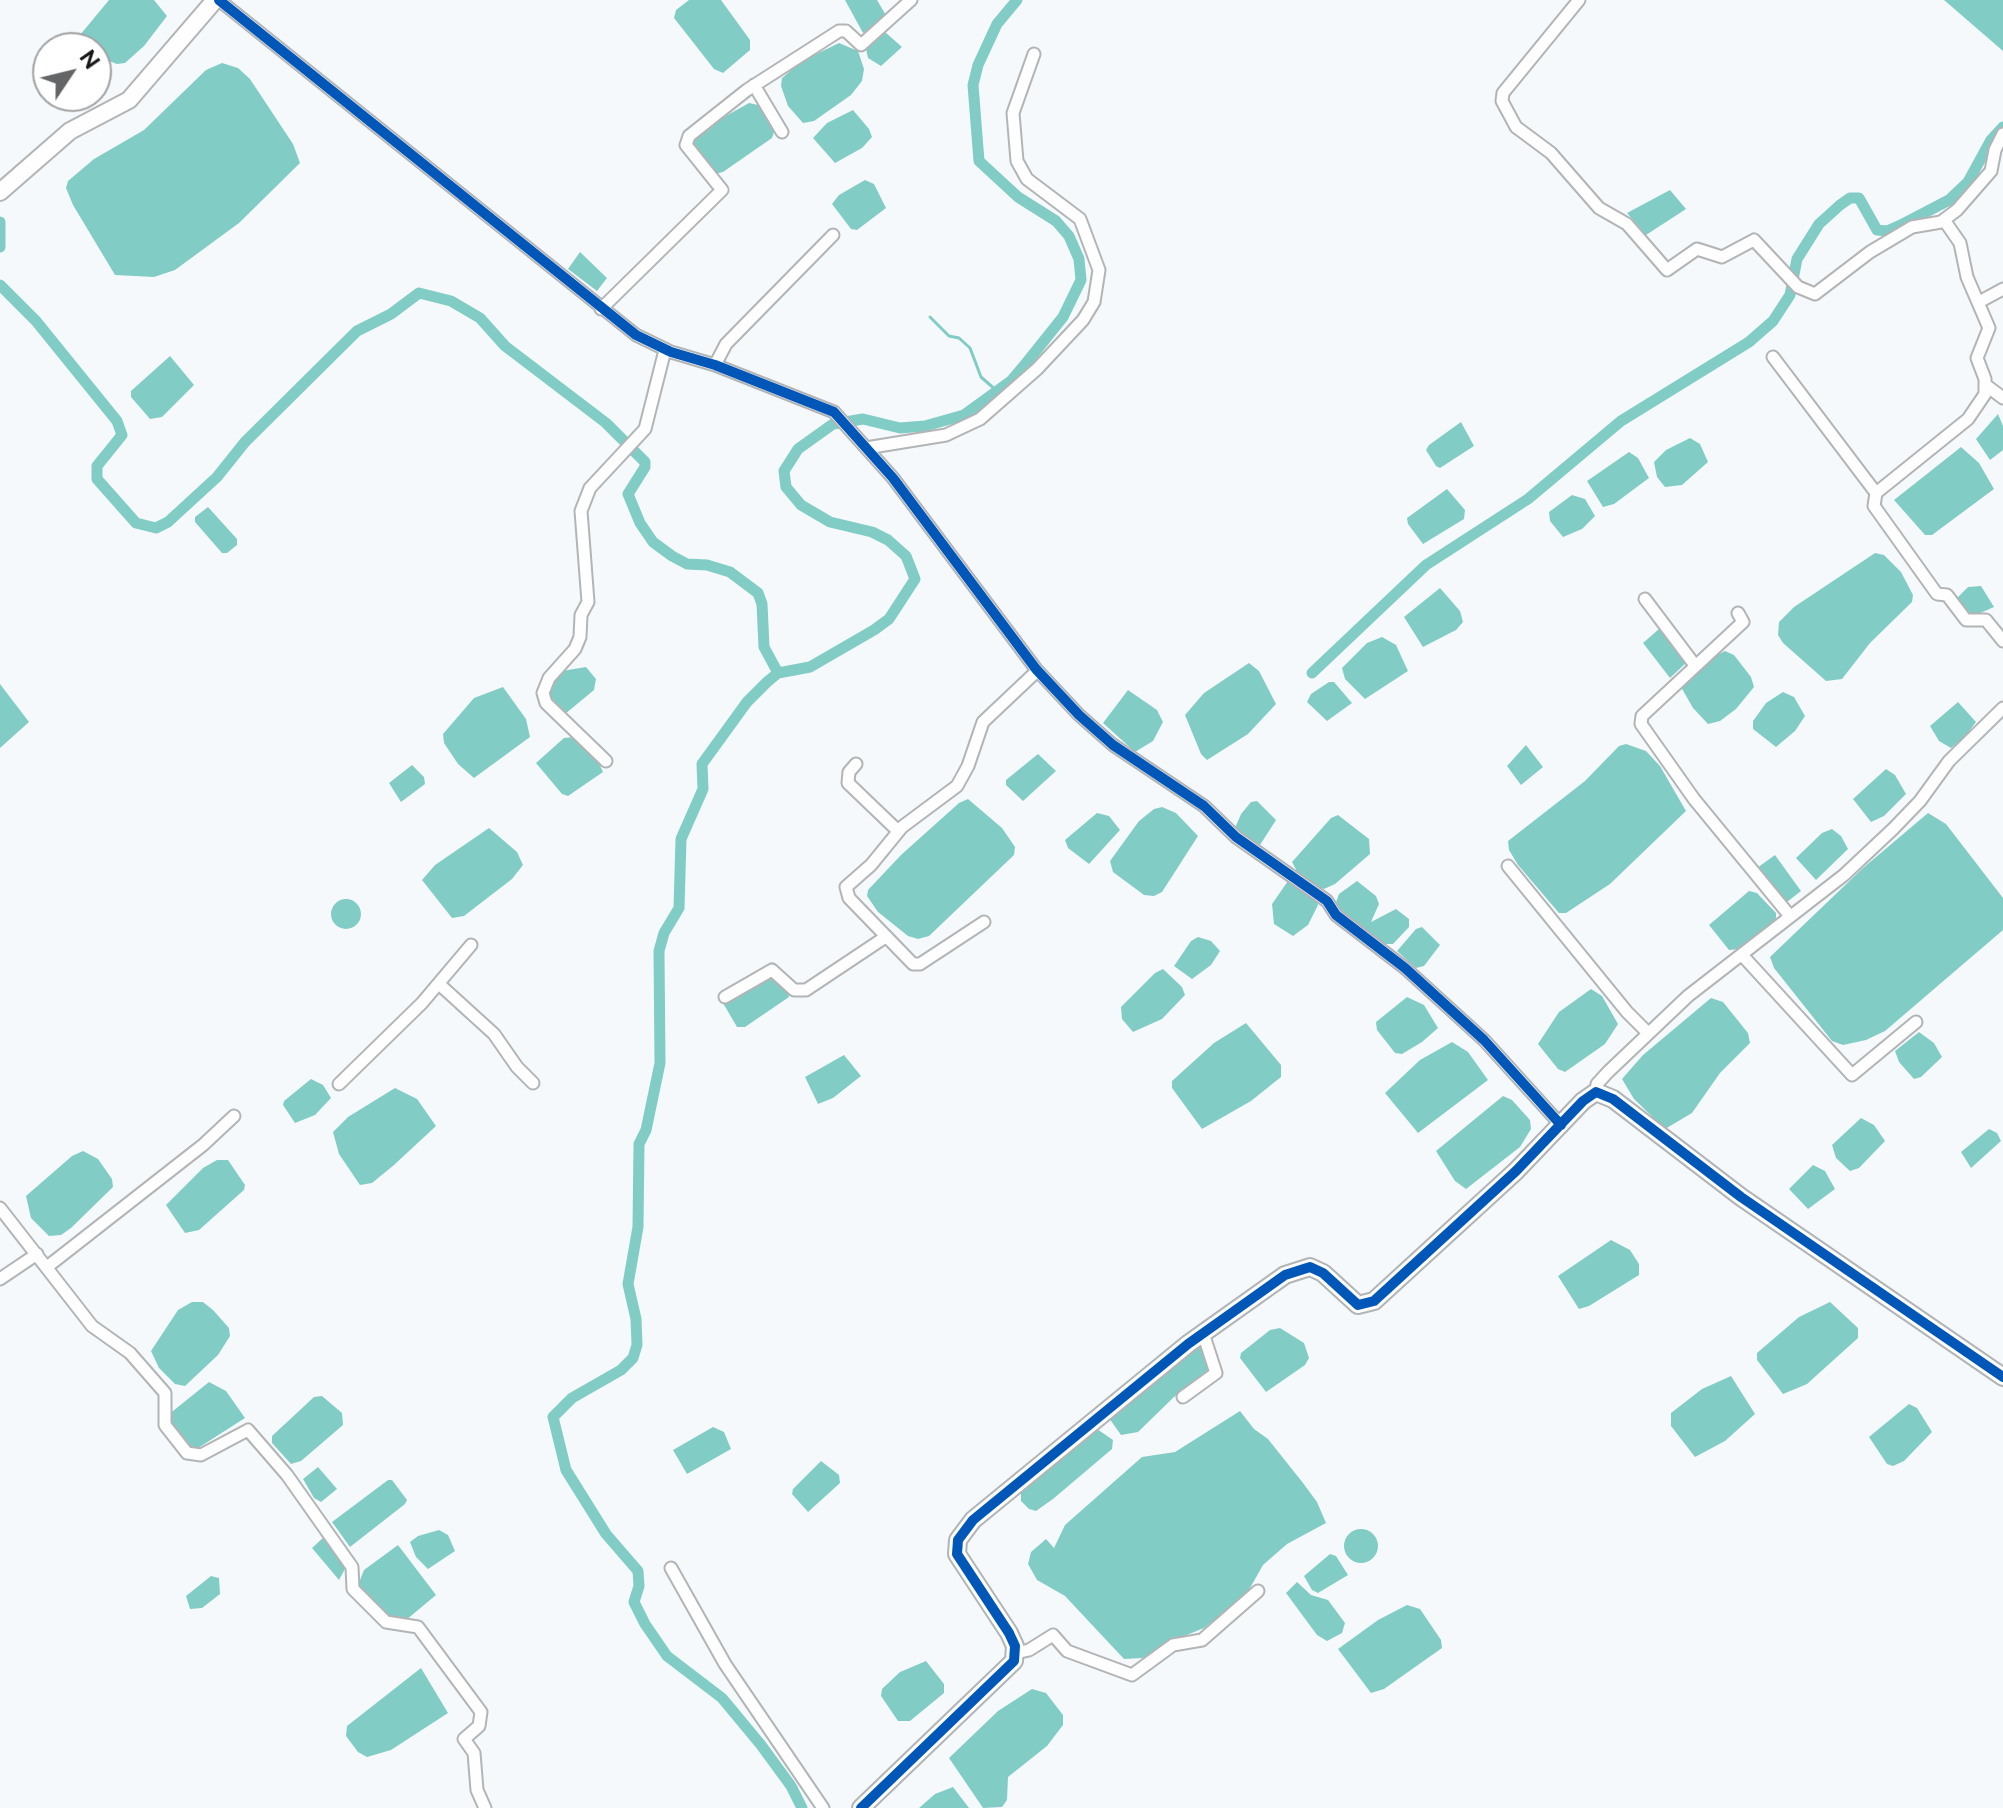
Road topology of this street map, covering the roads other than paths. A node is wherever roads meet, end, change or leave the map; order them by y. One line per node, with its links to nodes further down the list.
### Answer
1 (217, 0): 8 (street); 13 (street)
2 (911, 0): 5 (street)
3 (1579, 0): 9 (street)
4 (1034, 54): 19 (street)
5 (754, 85): 6 (street); 13 (street)
6 (782, 132)
7 (2003, 134): 9 (street)
8 (0, 192)
9 (1944, 220): 12 (street)
10 (833, 235): 16 (street)
11 (2003, 289): 12 (street)
12 (1979, 302): 17 (street)
13 (601, 309): 14 (street)
14 (665, 350): 16 (street); 27 (street)
15 (1773, 357): 20 (street)
16 (715, 365): 19 (street)
17 (1987, 386): 18 (street); 20 (street)
18 (2003, 398)
19 (866, 448): 25 (street)
20 (1876, 493): 23 (street)
21 (1645, 599): 24 (street)
22 (1738, 613): 24 (street)
23 (2003, 641)
24 (1694, 664): 31 (street)
25 (1037, 671): 29 (street); 44 (street)
26 (2003, 708): 31 (street)
27 (606, 761)
28 (856, 764): 29 (street)
29 (898, 831): 33 (street)
30 (1508, 866): 39 (street)
31 (1790, 916): 35 (street)
32 (984, 922): 33 (street)
33 (884, 938): 37 (street)
34 (471, 945): 36 (street)
35 (1742, 955): 38 (street); 39 (street)
36 (439, 984): 40 (street); 41 (street)
37 (725, 997)
38 (1916, 1022)
39 (1648, 1033): 42 (street)
40 (533, 1083)
41 (339, 1084)
42 (1596, 1092): 44 (street); 50 (street)
43 (234, 1116): 47 (street)
44 (1561, 1125): 49 (street)
45 (0, 1208): 46 (street)
46 (37, 1254): 47 (street); 48 (street)
47 (47, 1267): 55 (street)
48 (0, 1279)
49 (1203, 1333): 51 (street); 54 (street)
50 (2003, 1377)
51 (1183, 1397)
52 (671, 1568): 56 (street)
53 (1258, 1591): 54 (street)
54 (1016, 1653): 57 (street)
55 (485, 1808)
56 (823, 1808)
57 (861, 1808)

